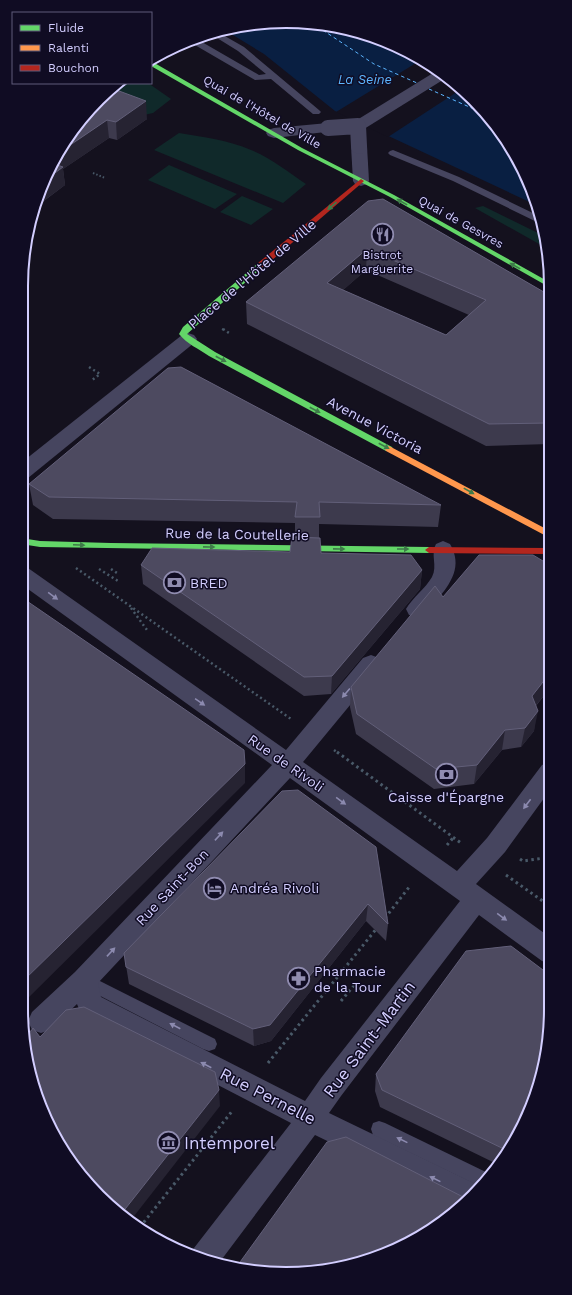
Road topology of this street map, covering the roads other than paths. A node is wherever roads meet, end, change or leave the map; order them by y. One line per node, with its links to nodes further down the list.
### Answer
1 (220, 37): 4 (lane)
2 (198, 44): 4 (lane)
3 (154, 65): 8 (main road, Quai de l'Hôtel de Ville)
4 (271, 76): 6 (lane)
5 (437, 77): 7 (street)
6 (316, 112)
7 (358, 126): 8 (street, bridge); 10 (street, bridge)
8 (274, 133): 10 (main road, Quai de l'Hôtel de Ville)
9 (393, 153): 11 (lane)
10 (361, 181): 12 (main road, Quai de Gesvres, one-way to 10); 13 (main road, Place de l'Hôtel de Ville, one-way to 13)
11 (535, 218)
12 (544, 282)
13 (188, 339): 14 (street, Place de l'Hôtel de Ville); 15 (main road, Avenue Victoria, one-way to 15)
14 (28, 467)
15 (544, 532)
16 (28, 542): 17 (main road, Rue de la Coutellerie, one-way to 17)
17 (443, 550): 18 (main road, Rue de la Coutellerie); 20 (street)
18 (544, 552)
19 (28, 578): 22 (street, Rue de Rivoli, one-way to 22)
20 (406, 622)
21 (386, 646): 22 (street, Rue Saint-Bon, one-way to 22)
22 (294, 757): 24 (street, Rue de Rivoli, one-way to 24); 26 (street, Rue Saint-Bon, one-way to 22)
23 (544, 780): 24 (street, Rue Saint-Martin, one-way to 24)
24 (468, 893): 25 (street, Rue de Rivoli, one-way to 25); 29 (street, Rue Saint-Martin)
25 (544, 948)
26 (84, 980): 27 (street, Rue Saint-Bon); 28 (lane, one-way to 26); 29 (street, Rue Pernelle, one-way to 26)
27 (33, 1030)
28 (209, 1044)
29 (310, 1118): 32 (street, Rue Pernelle, one-way to 29); 33 (street, Rue Saint-Martin)
30 (379, 1129): 31 (lane, one-way to 30)
31 (481, 1178)
32 (465, 1194)
33 (207, 1254)

